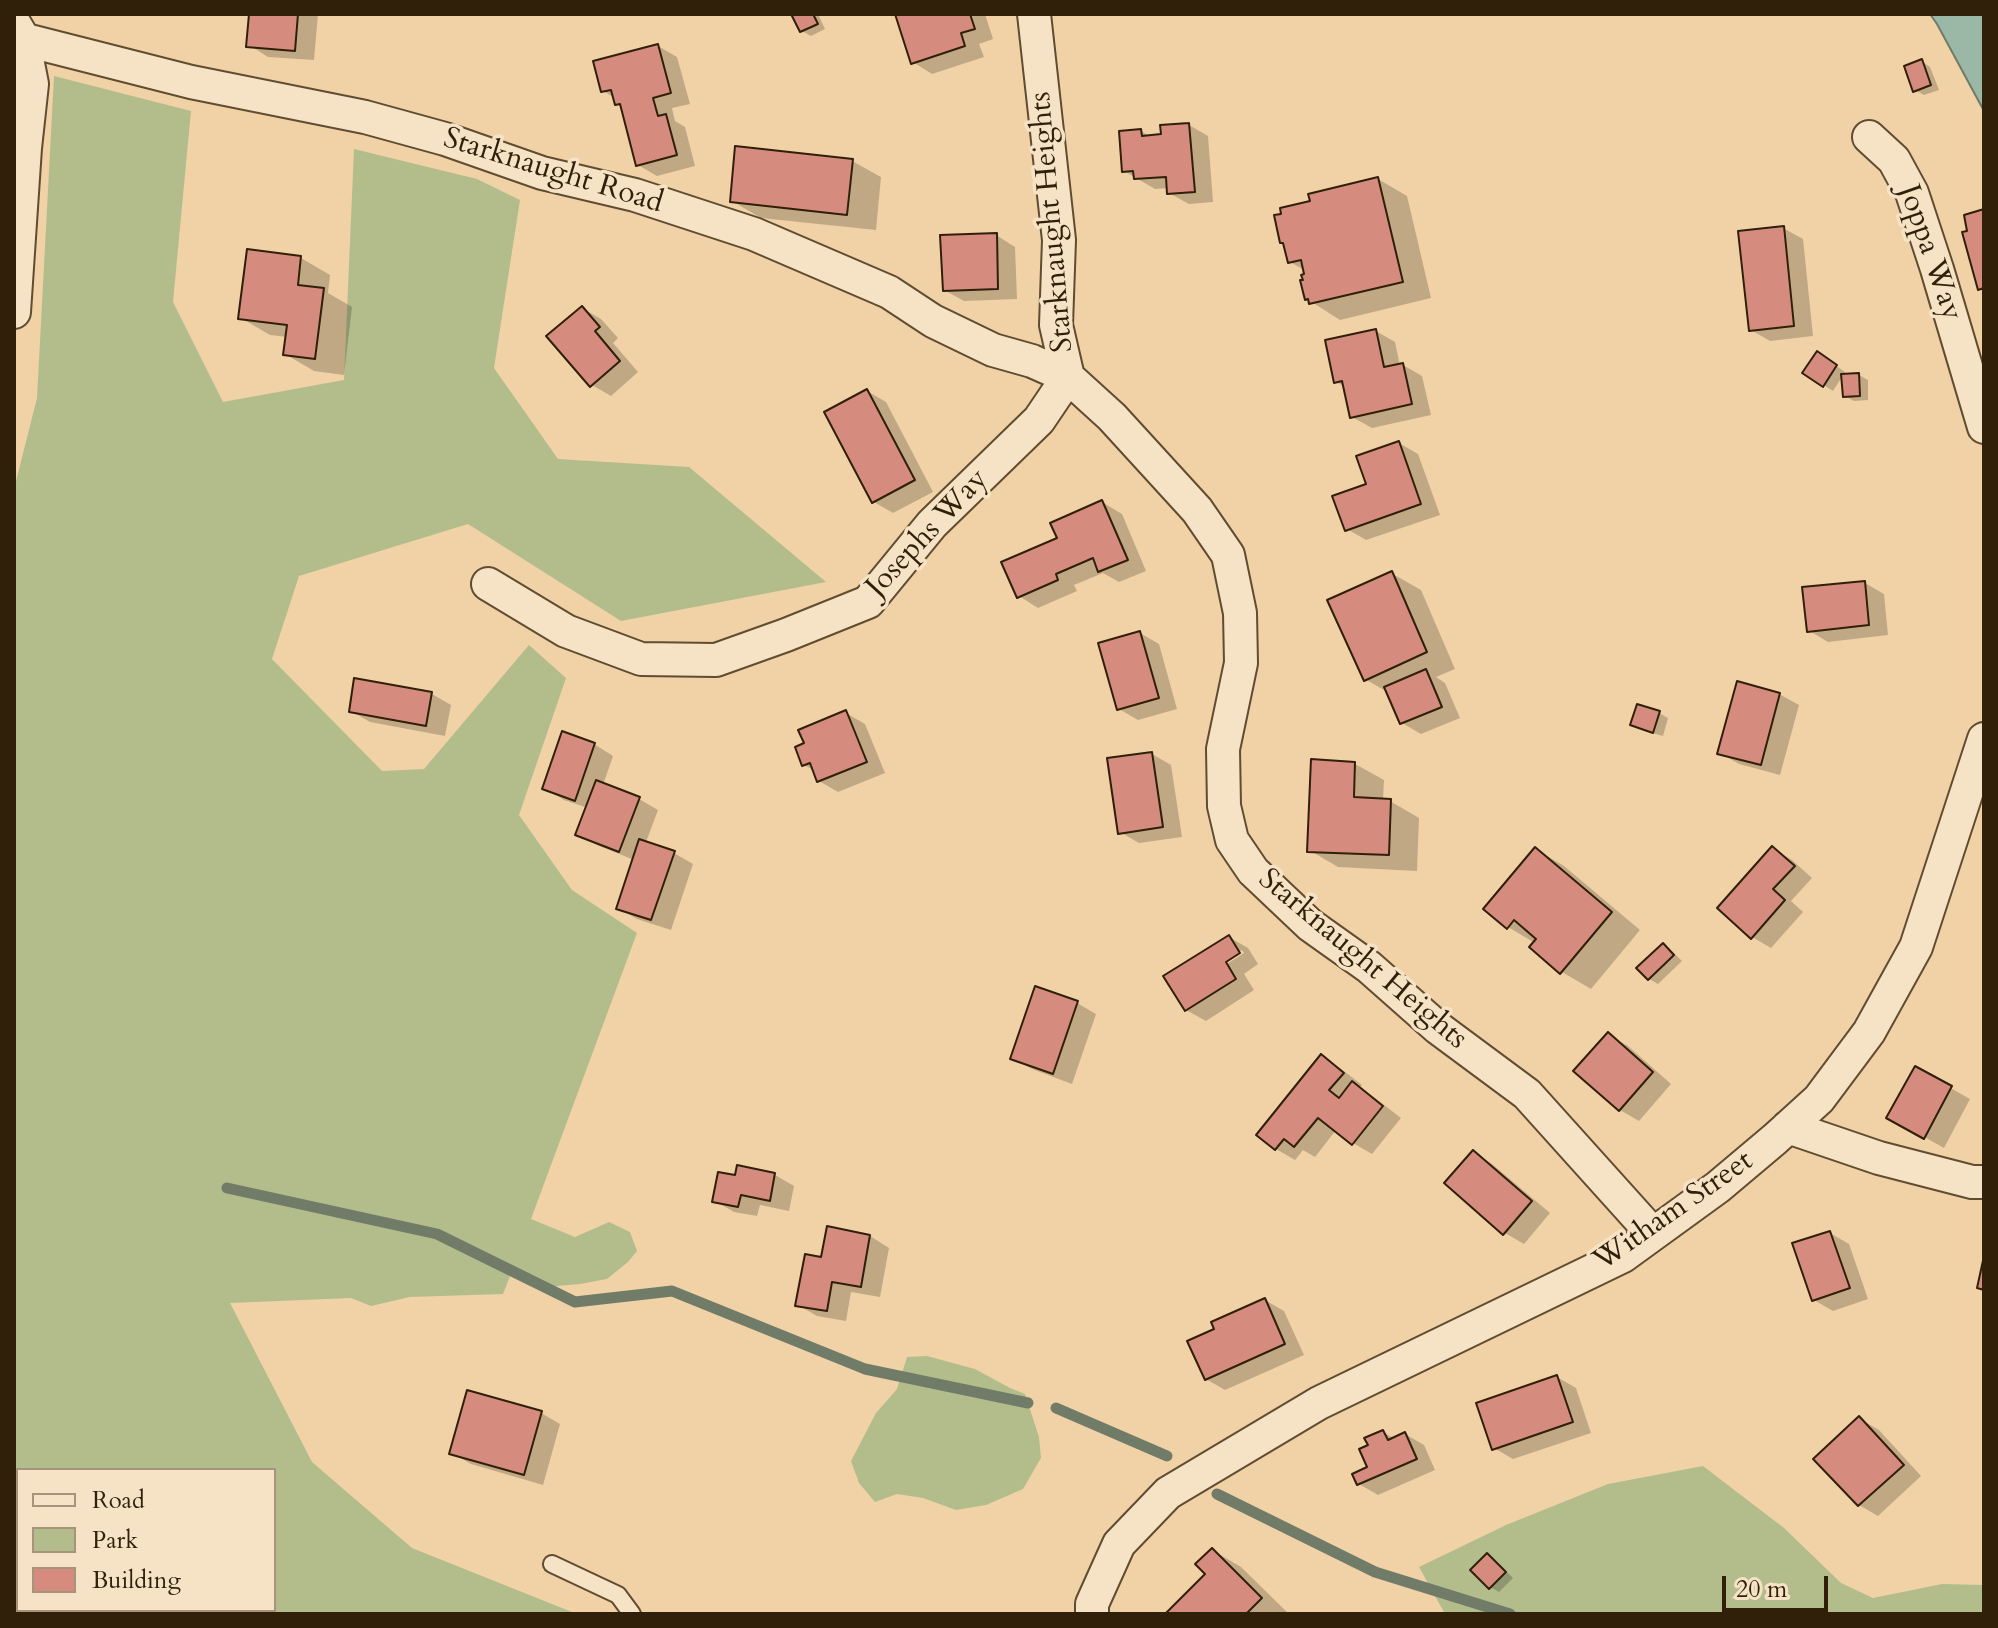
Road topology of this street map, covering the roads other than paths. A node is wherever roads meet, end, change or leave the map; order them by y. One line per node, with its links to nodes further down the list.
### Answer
1 (1034, 14): 5 (street, Starknaught Heights)
2 (17, 33): 4 (street); 5 (street, Starknaught Road)
3 (1869, 137): 6 (street, Joppa Way)
4 (14, 312)
5 (1068, 377): 7 (street, Josephs Way); 12 (street, Starknaught Heights)
6 (1984, 427)
7 (488, 584)
8 (1984, 739): 9 (street, Witham Street)
9 (1974, 809): 10 (street, Witham Street)
10 (1788, 1127): 11 (street); 12 (street, Witham Street)
11 (1984, 1182)
12 (1653, 1234): 15 (street, Witham Street)
13 (552, 1564): 14 (lane)
14 (632, 1614)
15 (1092, 1614)

